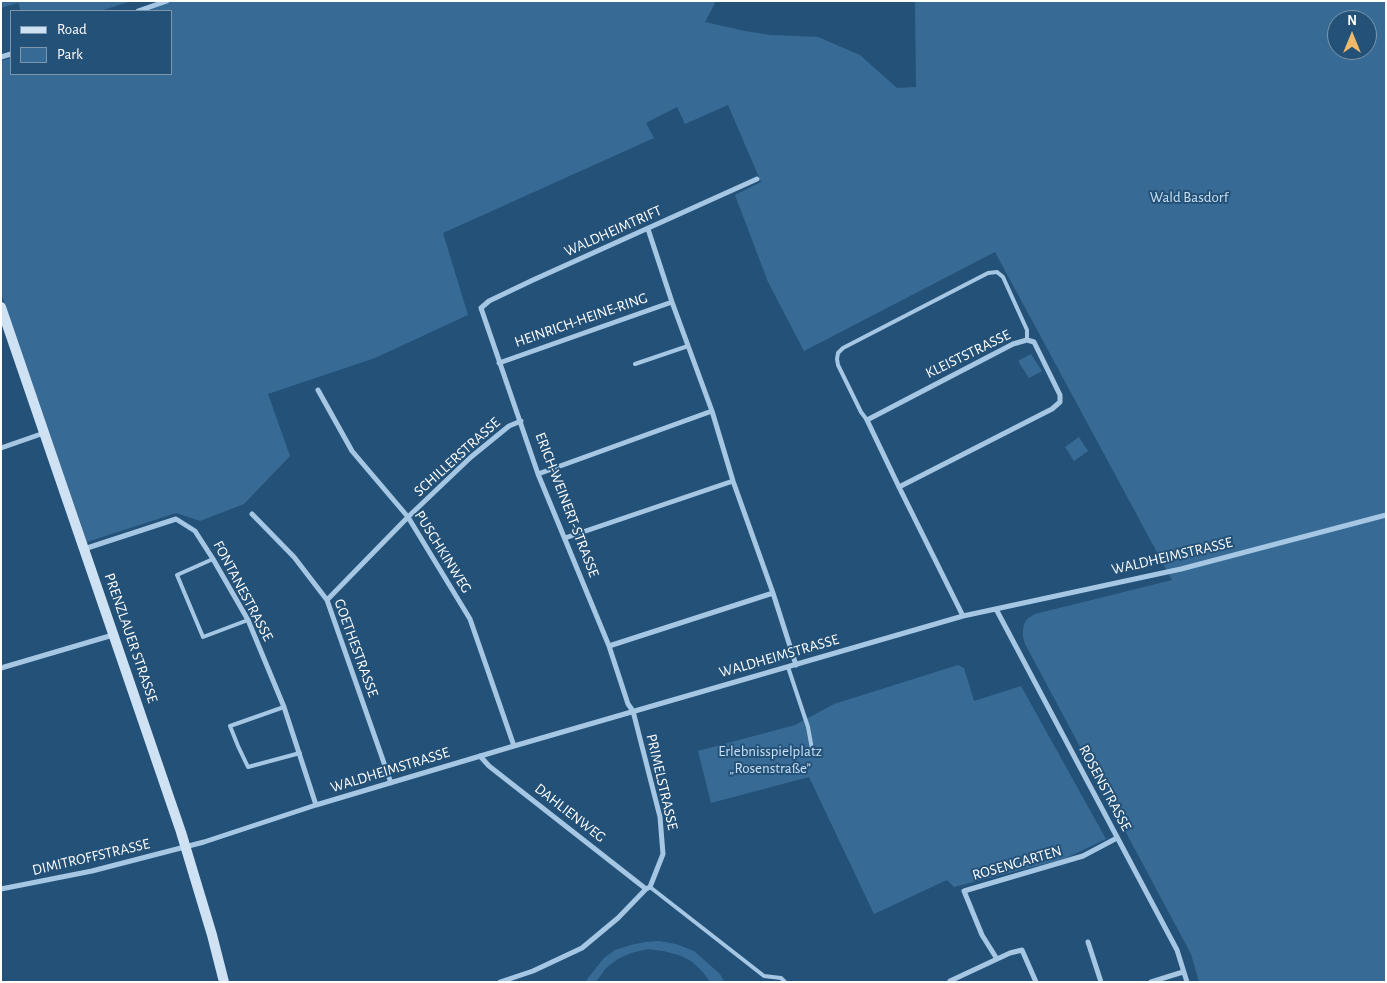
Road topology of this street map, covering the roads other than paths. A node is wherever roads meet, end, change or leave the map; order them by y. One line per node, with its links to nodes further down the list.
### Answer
1 (167, 1): 2 (street)
2 (141, 10)
3 (757, 179): 4 (street, WALDHEIMTRIFT)
4 (648, 229): 5 (street, HEINRICH-HEINE-RING); 7 (street, WALDHEIMTRIFT)
5 (672, 302): 9 (street, HEINRICH-HEINE-RING); 10 (street, HEINRICH-HEINE-RING)
6 (1, 307): 16 (main road, PRENZLAUER STRASSE)
7 (480, 308): 10 (street, ERICH-WEINERT-STRASSE)
8 (1027, 340): 14 (street, KLEISTSTRASSE); 14 (lane); 20 (street, KLEISTSTRASSE)
9 (688, 346): 11 (lane); 13 (street, HEINRICH-HEINE-RING)
10 (499, 362): 15 (street, ERICH-WEINERT-STRASSE)
11 (635, 364)
12 (318, 390): 23 (street, PUSCHKINWEG)
13 (712, 412): 18 (street); 19 (street, HEINRICH-HEINE-RING)
14 (867, 420): 20 (street)
15 (521, 421): 18 (street, ERICH-WEINERT-STRASSE); 23 (street, SCHILLERSTRASSE)
16 (45, 433): 17 (street); 25 (main road, PRENZLAUER STRASSE)
17 (1, 448)
18 (538, 474): 24 (street, ERICH-WEINERT-STRASSE)
19 (733, 481): 24 (street); 27 (street, HEINRICH-HEINE-RING)
20 (899, 487): 30 (street)
21 (252, 514): 28 (street, GOETHESTRASSE)
22 (1386, 515): 29 (street, WALDHEIMSTRASSE)
23 (408, 517): 28 (street, SCHILLERSTRASSE); 39 (street, PUSCHKINWEG)
24 (565, 538): 33 (street, ERICH-WEINERT-STRASSE)
25 (84, 548): 26 (street, FONTANESTRASSE); 32 (main road, PRENZLAUER STRASSE)
26 (214, 559): 31 (street, FONTANESTRASSE); 31 (lane)
27 (773, 593): 33 (street); 34 (street, HEINRICH-HEINE-RING)
28 (327, 600): 43 (street, GOETHESTRASSE)
29 (996, 609): 30 (street, WALDHEIMSTRASSE); 45 (street, ROSENSTRASSE)
30 (963, 616): 34 (street, WALDHEIMSTRASSE)
31 (248, 620): 37 (street, FONTANESTRASSE)
32 (113, 635): 36 (street); 46 (main road, PRENZLAUER STRASSE)
33 (609, 646): 38 (street, ERICH-WEINERT-STRASSE)
34 (796, 665): 35 (street, WALDHEIMSTRASSE)
35 (788, 667): 38 (street, WALDHEIMSTRASSE); 40 (lane)
36 (1, 668)
37 (284, 707): 41 (street, FONTANESTRASSE); 41 (lane)
38 (633, 711): 39 (street, WALDHEIMSTRASSE); 47 (street, PRIMELSTRASSE)
39 (514, 746): 42 (street, WALDHEIMSTRASSE)
40 (812, 749)
41 (300, 753): 44 (street, FONTANESTRASSE)
42 (480, 756): 43 (street, WALDHEIMSTRASSE); 47 (street, DAHLIENWEG)
43 (392, 783): 44 (street, WALDHEIMSTRASSE)
44 (316, 805): 46 (street, WALDHEIMSTRASSE)
45 (1117, 838): 50 (street, ROSENGARTEN); 51 (street, ROSENSTRASSE)
46 (186, 847): 48 (street, DIMITROFFSTRASSE); 53 (main road, PRENZLAUER STRASSE)
47 (648, 888): 54 (street, PRIMELSTRASSE); 55 (lane)
48 (1, 889)
49 (1088, 942): 57 (street)
50 (997, 959): 52 (street); 56 (street)
51 (1183, 972): 58 (street); 59 (street, ROSENSTRASSE)
52 (950, 981)
53 (224, 982)
54 (500, 982)
55 (785, 982)
56 (1036, 982)
57 (1101, 982)
58 (1151, 982)
59 (1187, 982)

